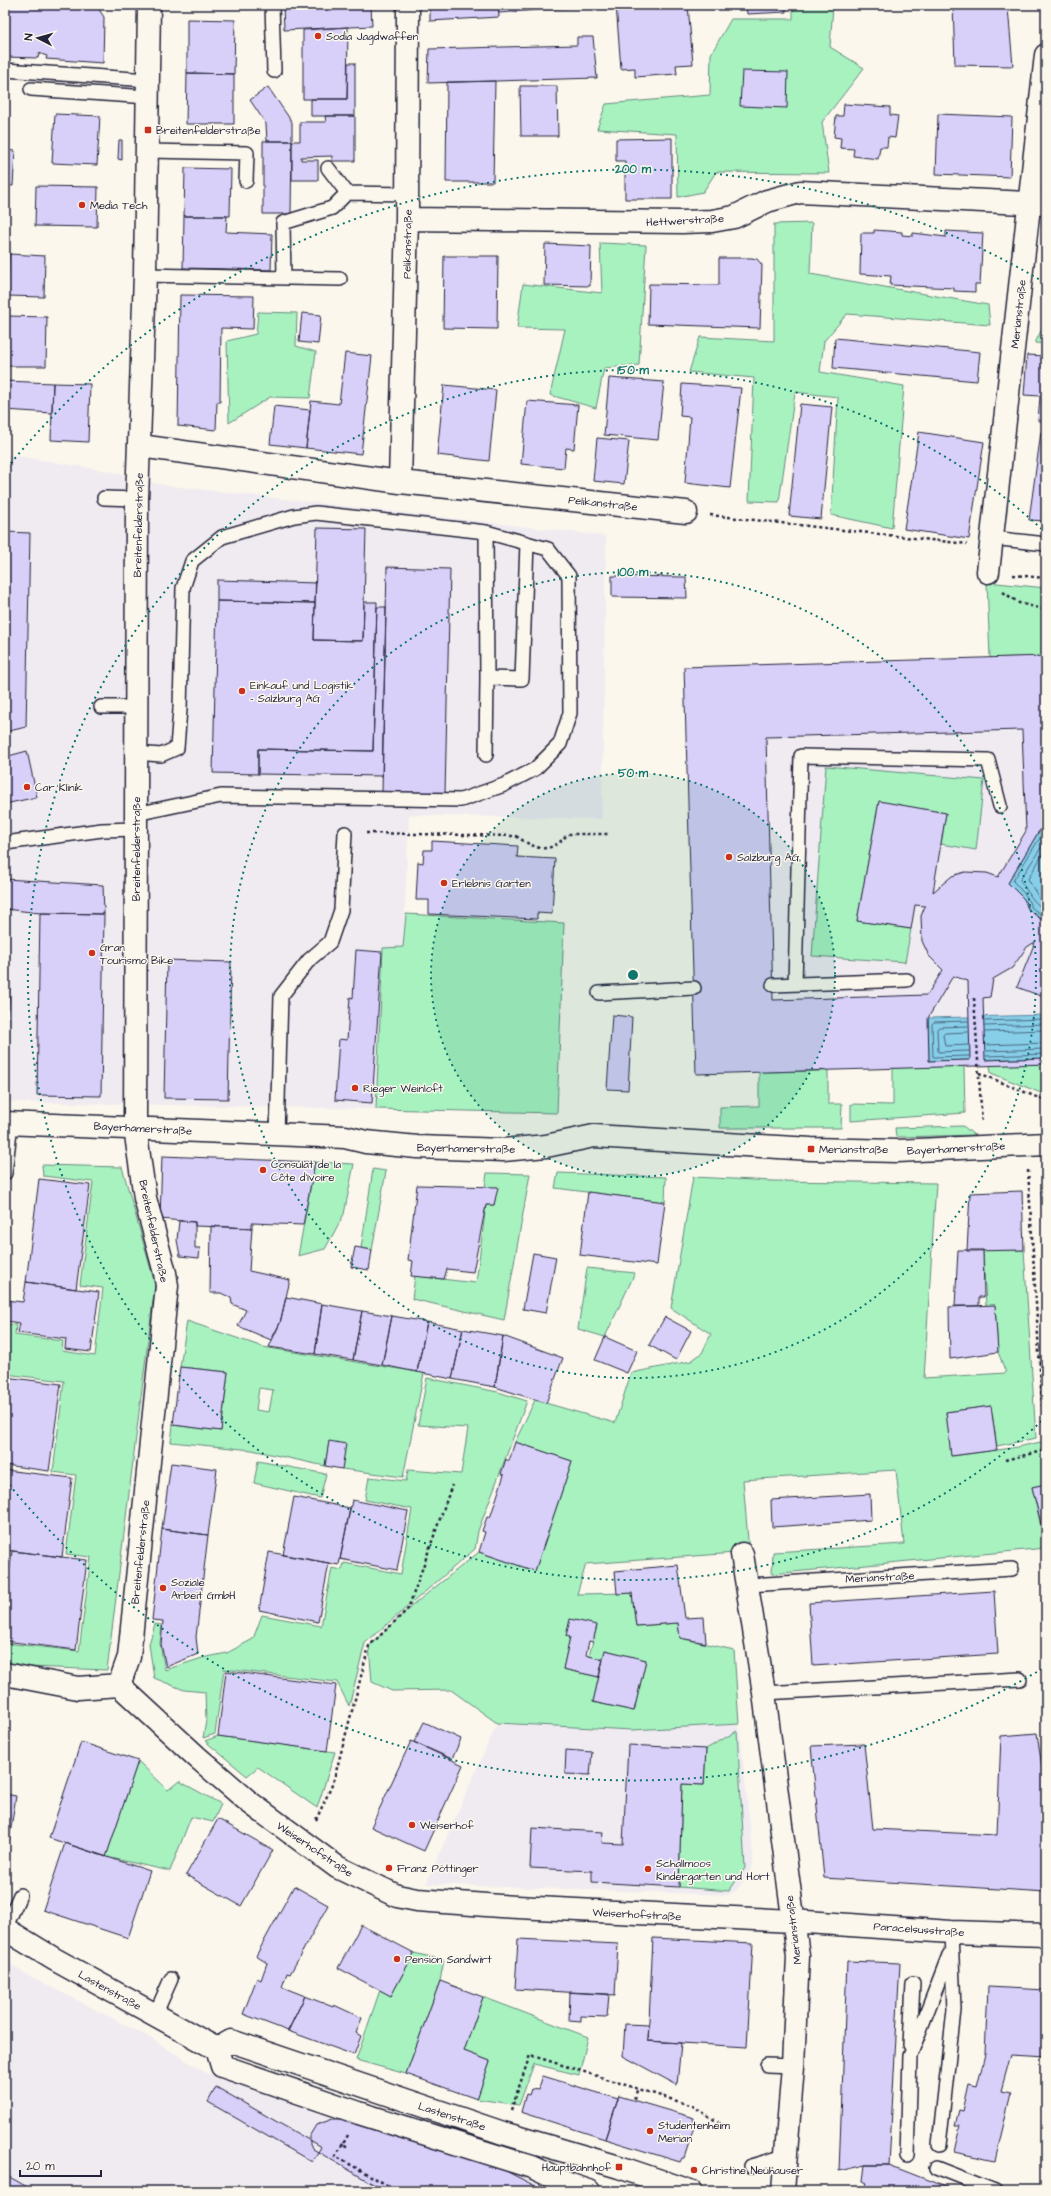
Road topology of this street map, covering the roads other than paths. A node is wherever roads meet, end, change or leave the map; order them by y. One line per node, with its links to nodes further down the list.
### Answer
1 (149, 5): 7 (street, Breitenfelderstraße)
2 (272, 5): 6 (lane)
3 (408, 5): 13 (street, Pelikanstraße)
4 (1046, 55): 14 (street, Merianstraße)
5 (5, 70): 7 (lane)
6 (274, 71)
7 (148, 88): 8 (lane); 9 (street, Breitenfelderstraße)
8 (31, 89)
9 (147, 151): 11 (lane); 16 (street, Breitenfelderstraße)
10 (328, 168): 12 (lane)
11 (246, 181)
12 (346, 194): 13 (lane); 17 (lane)
13 (408, 194): 15 (street, Pelikanstraße)
14 (1038, 204): 15 (street, Hettwerstraße); 25 (street, Merianstraße)
15 (407, 219): 20 (street, Pelikanstraße)
16 (145, 275): 17 (lane); 19 (street, Breitenfelderstraße)
17 (284, 278): 18 (lane)
18 (340, 279)
19 (140, 446): 20 (street, Pelikanstraße); 22 (street, Breitenfelderstraße)
20 (400, 482): 23 (street, Pelikanstraße)
21 (104, 498): 22 (lane)
22 (137, 499): 31 (street, Breitenfelderstraße)
23 (686, 512)
24 (486, 532): 26 (lane); 29 (lane); 32 (lane)
25 (992, 538): 27 (lane); 28 (street, Merianstraße)
26 (527, 543): 29 (lane); 35 (lane)
27 (1046, 544)
28 (988, 572)
29 (487, 678): 33 (lane)
30 (101, 707): 31 (lane)
31 (137, 707): 32 (street, Breitenfelderstraße)
32 (136, 753): 35 (street, Breitenfelderstraße)
33 (486, 755)
34 (1000, 806): 39 (lane)
35 (136, 822): 37 (lane); 44 (street, Breitenfelderstraße)
36 (345, 832): 45 (lane)
37 (5, 843)
38 (907, 980): 39 (lane)
39 (795, 984): 40 (lane)
40 (773, 985)
41 (694, 988): 42 (lane)
42 (600, 993)
43 (8, 1123): 44 (street, Bayerhamerstraße); 47 (lane)
44 (135, 1128): 45 (street, Bayerhamerstraße); 53 (street, Breitenfelderstraße)
45 (277, 1135): 46 (street, Bayerhamerstraße)
46 (1046, 1144)
47 (5, 1173)
48 (742, 1554): 50 (street, Merianstraße)
49 (1012, 1569): 50 (lane, Merianstraße)
50 (748, 1585): 54 (street, Merianstraße)
51 (5, 1674): 53 (street)
52 (1020, 1679): 54 (lane)
53 (119, 1685): 56 (street, Weiserhofstraße)
54 (764, 1693): 56 (street, Merianstraße)
55 (20, 1894): 57 (lane)
56 (792, 1921): 59 (street, Paracelsusstraße); 66 (street, Merianstraße)
57 (5, 1929): 62 (street, Lastenstraße)
58 (1046, 1935): 59 (street, Paracelsusstraße)
59 (951, 1942): 64 (lane); 67 (lane)
60 (172, 1979): 62 (lane)
61 (913, 1983): 64 (lane)
62 (155, 2015): 63 (street, Lastenstraße)
63 (217, 2049): 72 (street); 73 (street, Lastenstraße)
64 (910, 2056): 69 (lane)
65 (767, 2065): 66 (lane)
66 (793, 2066): 68 (street, Merianstraße)
67 (939, 2145)
68 (786, 2156): 70 (lane); 74 (street, Merianstraße)
69 (907, 2156)
70 (751, 2166)
71 (936, 2168): 75 (lane)
72 (589, 2191)
73 (690, 2191)
74 (783, 2191)
75 (996, 2191)

